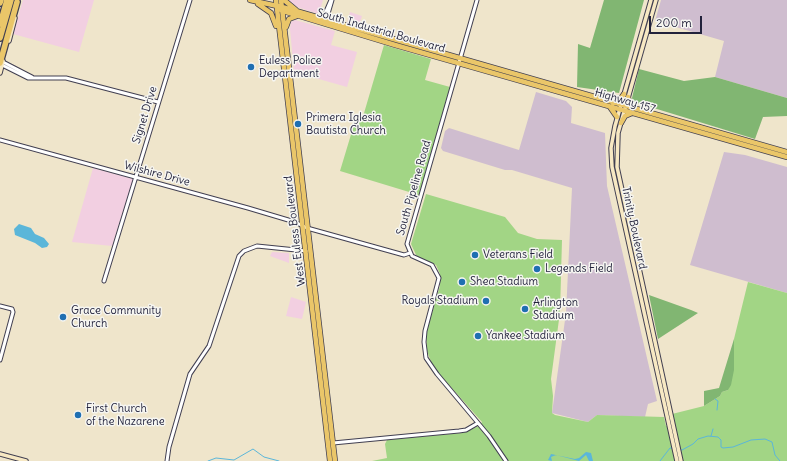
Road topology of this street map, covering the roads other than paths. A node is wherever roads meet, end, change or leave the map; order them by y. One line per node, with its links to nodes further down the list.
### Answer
1 (1, 0): 12 (highway)
2 (6, 0): 16 (highway); 18 (highway)
3 (190, 0): 32 (street, Signet Drive)
4 (252, 0): 13 (main road, South Industrial Boulevard); 20 (main road)
5 (276, 0): 13 (main road, West Euless Boulevard)
6 (283, 0): 14 (main road, West Euless Boulevard); 15 (main road)
7 (331, 0): 17 (street)
8 (477, 0): 24 (street, South Pipeline Road)
9 (651, 0): 26 (main road, Trinity Boulevard)
10 (656, 0): 27 (main road, Trinity Boulevard)
11 (15, 1): 21 (highway); 25 (highway); 25 (main road)
12 (0, 4)
13 (277, 7): 14 (main road, South Industrial Boulevard); 20 (main road, West Euless Boulevard)
14 (283, 9): 15 (main road, South Industrial Boulevard); 19 (main road, West Euless Boulevard)
15 (303, 15): 17 (main road, South Industrial Boulevard); 19 (main road)
16 (0, 18)
17 (325, 21): 24 (main road, South Industrial Boulevard)
18 (0, 24)
19 (285, 31): 22 (main road, West Euless Boulevard)
20 (280, 37): 23 (main road, West Euless Boulevard)
21 (0, 38)
22 (288, 55): 23 (main road); 30 (main road, West Euless Boulevard)
23 (282, 56): 29 (main road, West Euless Boulevard)
24 (460, 60): 33 (main road, Highway 157); 47 (street, South Pipeline Road)
25 (1, 62): 28 (main road); 32 (street)
26 (632, 64): 27 (main road); 31 (main road, Trinity Boulevard)
27 (637, 65): 31 (main road, Trinity Boulevard)
28 (0, 73)
29 (286, 81): 30 (main road); 45 (main road, West Euless Boulevard)
30 (291, 85): 45 (main road, West Euless Boulevard)
31 (626, 96): 33 (main road); 34 (main road, Trinity Boulevard); 35 (main road)
32 (158, 102): 42 (street, Signet Drive)
33 (611, 104): 34 (main road, Highway 157); 36 (main road)
34 (623, 107): 35 (main road, Highway 157); 36 (main road, Trinity Boulevard); 37 (main road, Trinity Boulevard)
35 (634, 111): 37 (main road); 38 (main road, Highway 157)
36 (617, 117): 44 (main road, Trinity Boulevard)
37 (621, 123): 43 (main road, Trinity Boulevard)
38 (693, 128): 40 (main road, Highway 157); 41 (main road, Highway 157)
39 (0, 140): 42 (street, Wilshire Drive)
40 (787, 152)
41 (787, 157)
42 (136, 177): 45 (street, Wilshire Drive); 50 (street, Signet Drive)
43 (623, 198): 44 (main road); 48 (main road, Trinity Boulevard)
44 (618, 199): 49 (main road, Trinity Boulevard)
45 (305, 226): 46 (main road, West Euless Boulevard); 47 (street, Wilshire Drive); 56 (main road, West Euless Boulevard)
46 (306, 251): 56 (main road, West Euless Boulevard); 59 (street)
47 (410, 253): 54 (street, South Pipeline Road)
48 (636, 260): 49 (main road); 52 (main road, Trinity Boulevard)
49 (632, 261): 52 (main road, Trinity Boulevard)
50 (104, 281)
51 (0, 306): 53 (street)
52 (650, 330): 55 (main road, Trinity Boulevard)
53 (0, 360)
54 (478, 423): 56 (street); 62 (street, South Pipeline Road)
55 (671, 427): 63 (main road, Trinity Boulevard); 64 (main road, Trinity Boulevard)
56 (331, 443): 60 (main road, West Euless Boulevard); 61 (main road, West Euless Boulevard)
57 (0, 454): 58 (main road)
58 (26, 461)
59 (167, 461)
60 (330, 461)
61 (335, 461)
62 (506, 461)
63 (677, 461)
64 (681, 461)

